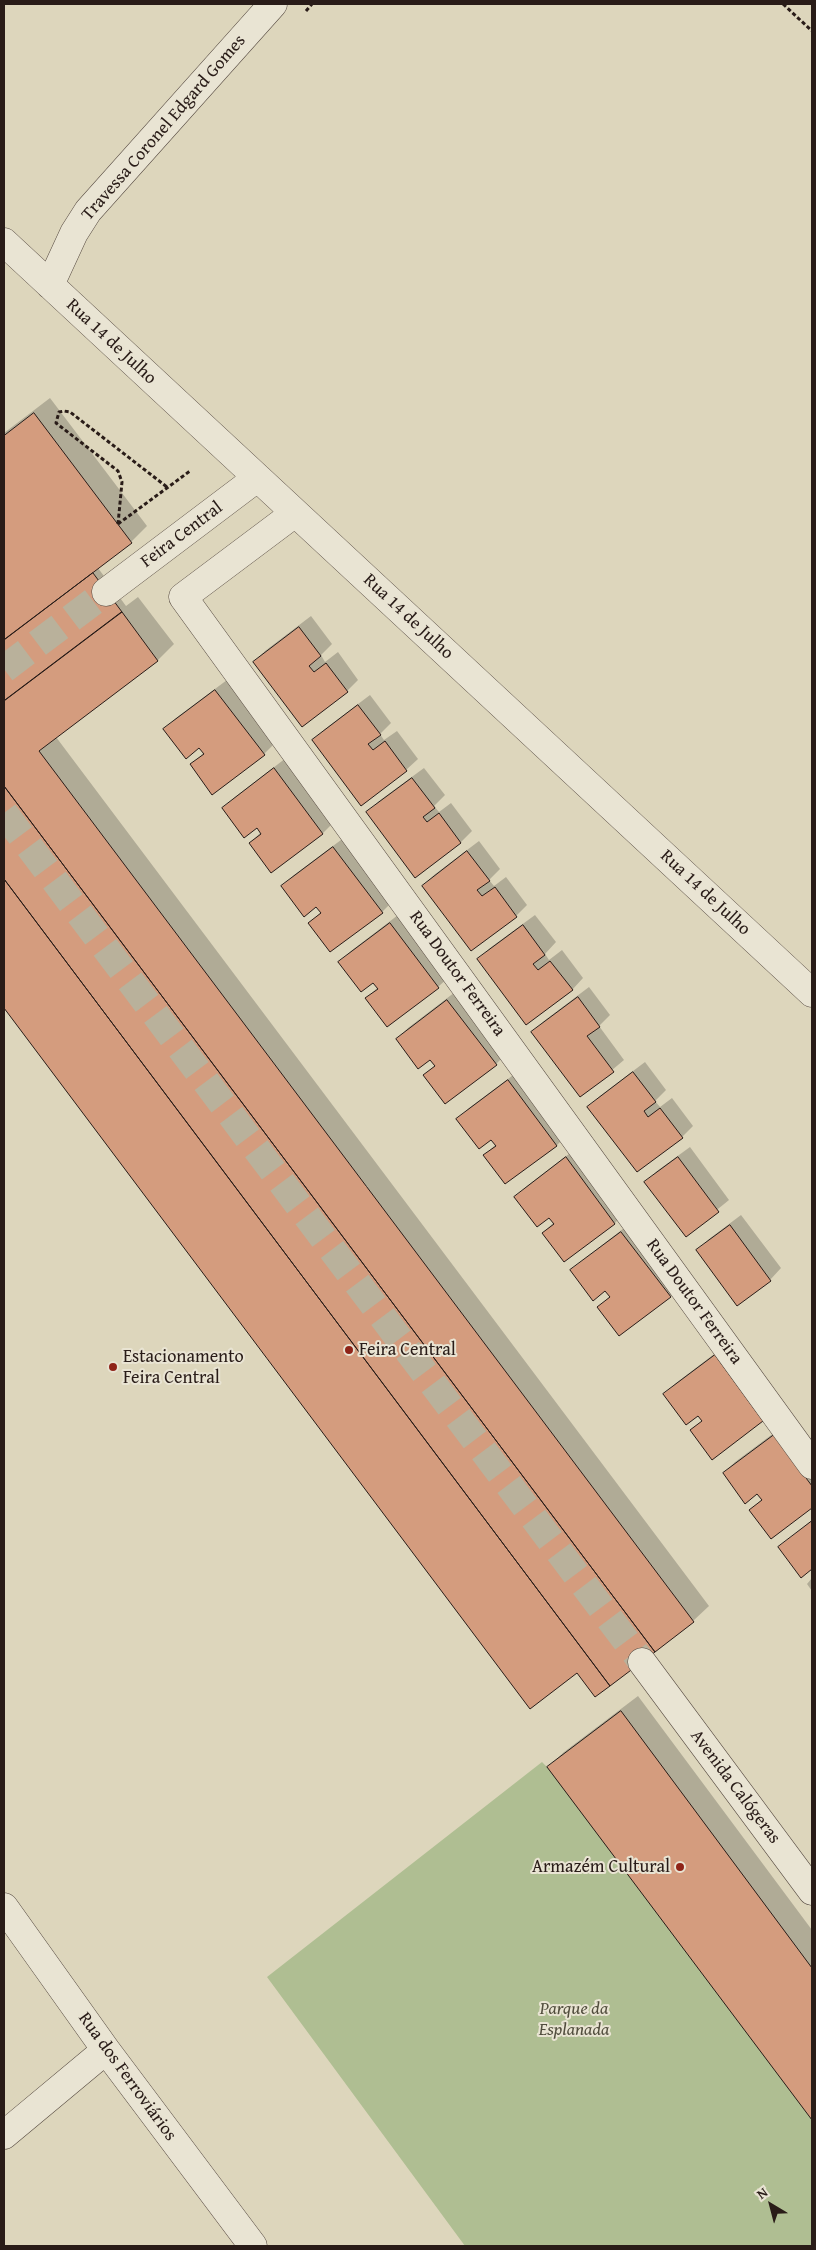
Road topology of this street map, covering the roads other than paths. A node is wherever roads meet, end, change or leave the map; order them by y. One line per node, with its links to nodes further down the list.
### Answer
1 (273, 4): 3 (street, Travessa Coronel Edgard Gomes)
2 (4, 242): 3 (street, Rua 14 de Julho)
3 (50, 285): 4 (street, Rua 14 de Julho)
4 (258, 478): 5 (street, Rua 14 de Julho); 6 (street, Feira Central)
5 (295, 513): 7 (street, Rua 14 de Julho); 8 (street, Rua Doutor Ferreira)
6 (106, 592)
7 (812, 993)
8 (812, 1465)
9 (642, 1662): 10 (street, Avenida Calógeras)
10 (812, 1891)
11 (4, 1907): 12 (street, Rua dos Ferroviários)
12 (106, 2050): 13 (street); 14 (street, Rua dos Ferroviários)
13 (4, 2135)
14 (253, 2246)

